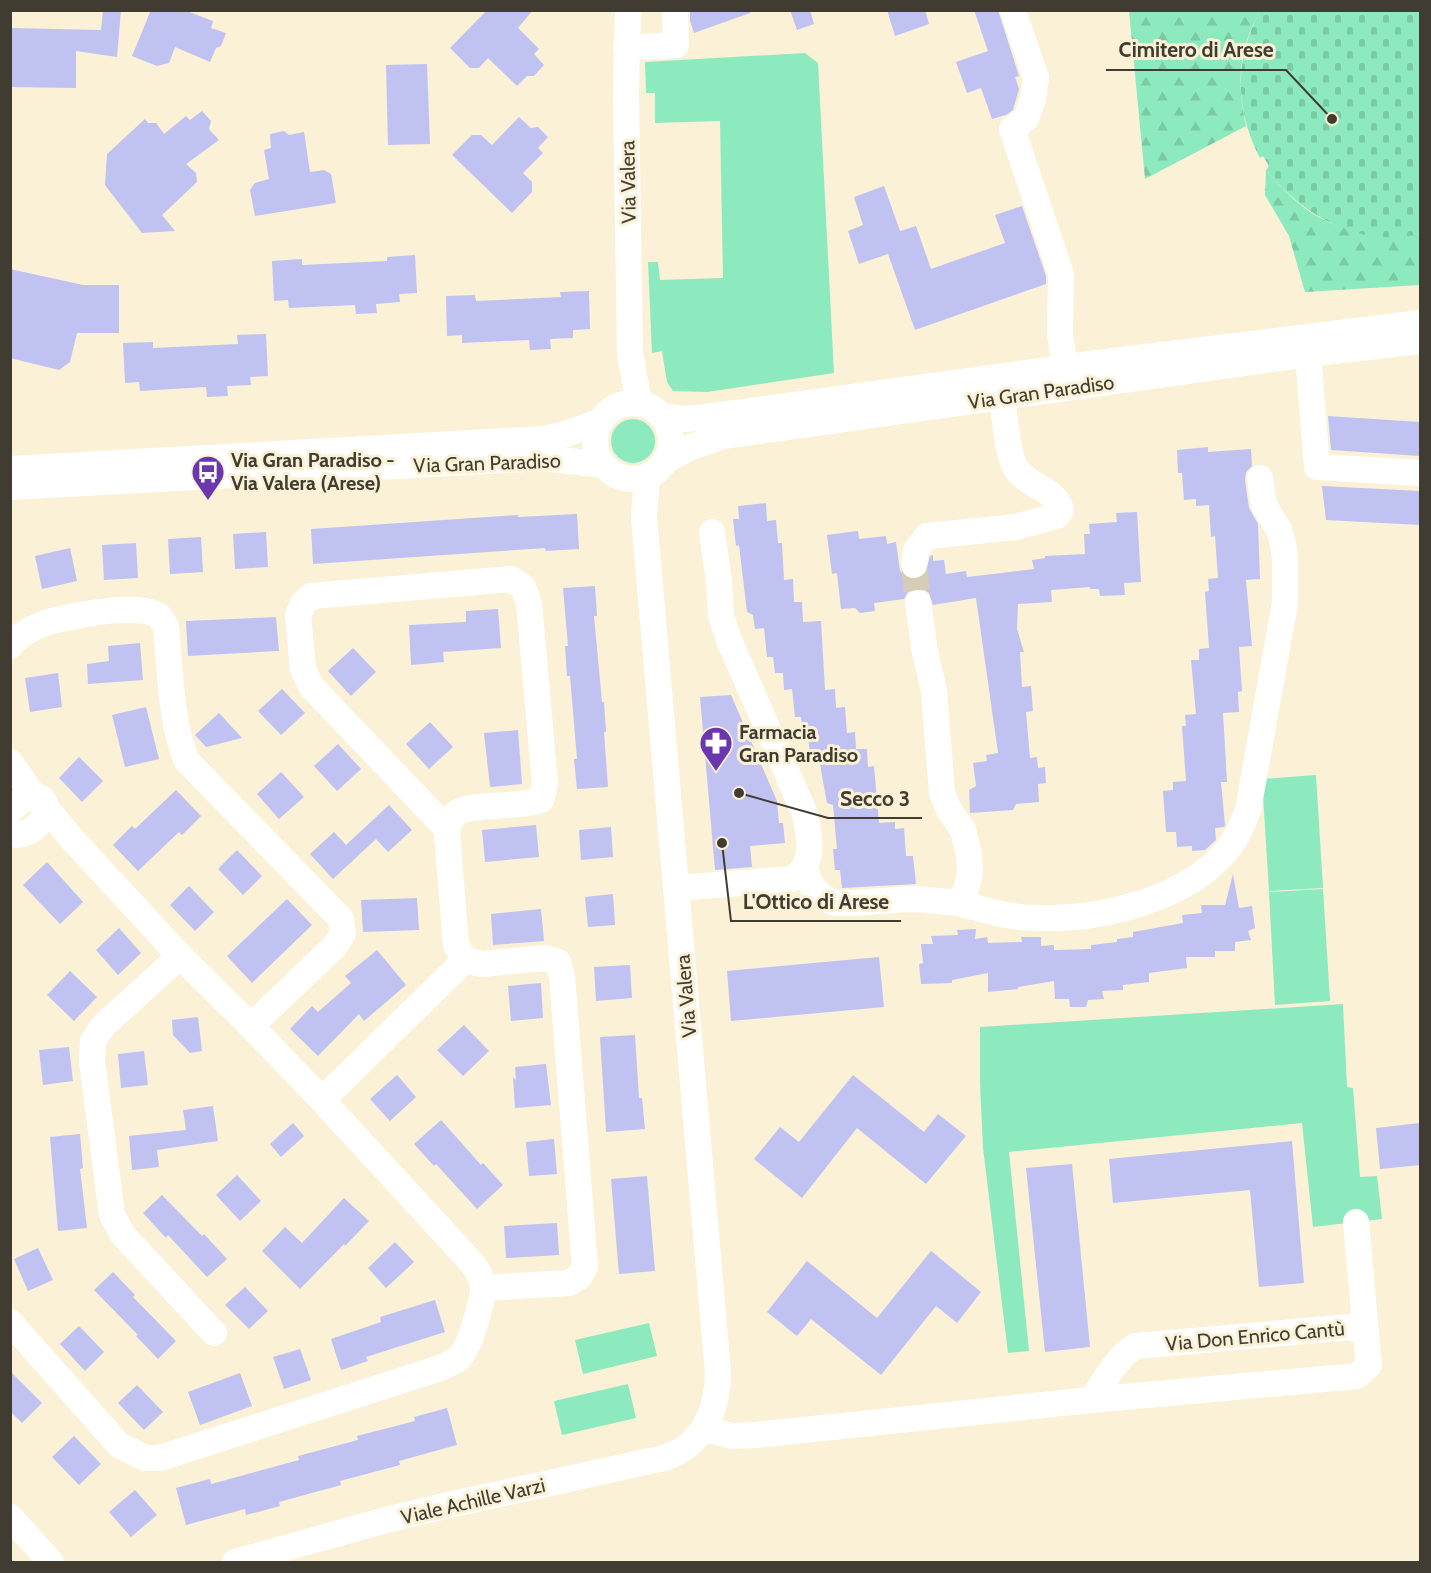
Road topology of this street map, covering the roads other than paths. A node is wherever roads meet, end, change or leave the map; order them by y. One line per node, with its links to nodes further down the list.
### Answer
1 (628, 10): 4 (street, Via Valera)
2 (675, 10): 4 (street)
3 (1013, 10): 8 (street)
4 (626, 48): 10 (street, Via Valera)
5 (1420, 323): 8 (street, Via Gran Paradiso)
6 (1420, 341): 7 (street, Via Gran Paradiso)
7 (1308, 354): 9 (street, Via Gran Paradiso); 16 (street)
8 (1065, 368): 11 (street, Via Gran Paradiso)
9 (1002, 397): 13 (street, Via Gran Paradiso); 22 (street)
10 (630, 404): 11 (street); 12 (street)
11 (662, 416): 13 (street)
12 (601, 421): 14 (street, Via Gran Paradiso); 15 (street)
13 (666, 460): 17 (street)
14 (10, 469)
15 (610, 470): 17 (street); 19 (street, Via Gran Paradiso); 21 (street, Via Valera)
16 (1420, 473)
17 (648, 477): 21 (street, Via Valera)
18 (1260, 478): 32 (street)
19 (10, 487)
20 (712, 532): 30 (street)
21 (649, 559): 31 (street, Via Valera)
22 (914, 565)
23 (918, 603): 32 (street)
24 (10, 646): 35 (street)
25 (10, 762): 26 (street)
26 (41, 808): 27 (street); 28 (street); 33 (street)
27 (10, 811)
28 (10, 830)
29 (448, 831): 29 (street); 34 (street)
30 (805, 866): 31 (street); 32 (street)
31 (677, 888): 45 (street, Via Valera)
32 (958, 903)
33 (180, 956): 35 (street); 40 (street)
34 (465, 960): 36 (street); 38 (street)
35 (251, 1026): 36 (street)
36 (322, 1100): 38 (street)
37 (1356, 1222): 41 (street)
38 (483, 1288): 39 (street)
39 (10, 1322)
40 (214, 1333)
41 (1366, 1335): 42 (street, Via Don Enrico Cantù); 43 (street, Via Don Enrico Cantù)
42 (1127, 1352): 43 (street); 44 (street)
43 (1137, 1396): 44 (street, Via Don Enrico Cantù)
44 (1091, 1400): 45 (street, Via Don Enrico Cantù)
45 (704, 1429): 48 (street, Viale Achille Varzi)
46 (10, 1517): 47 (street)
47 (51, 1563)
48 (235, 1563)

